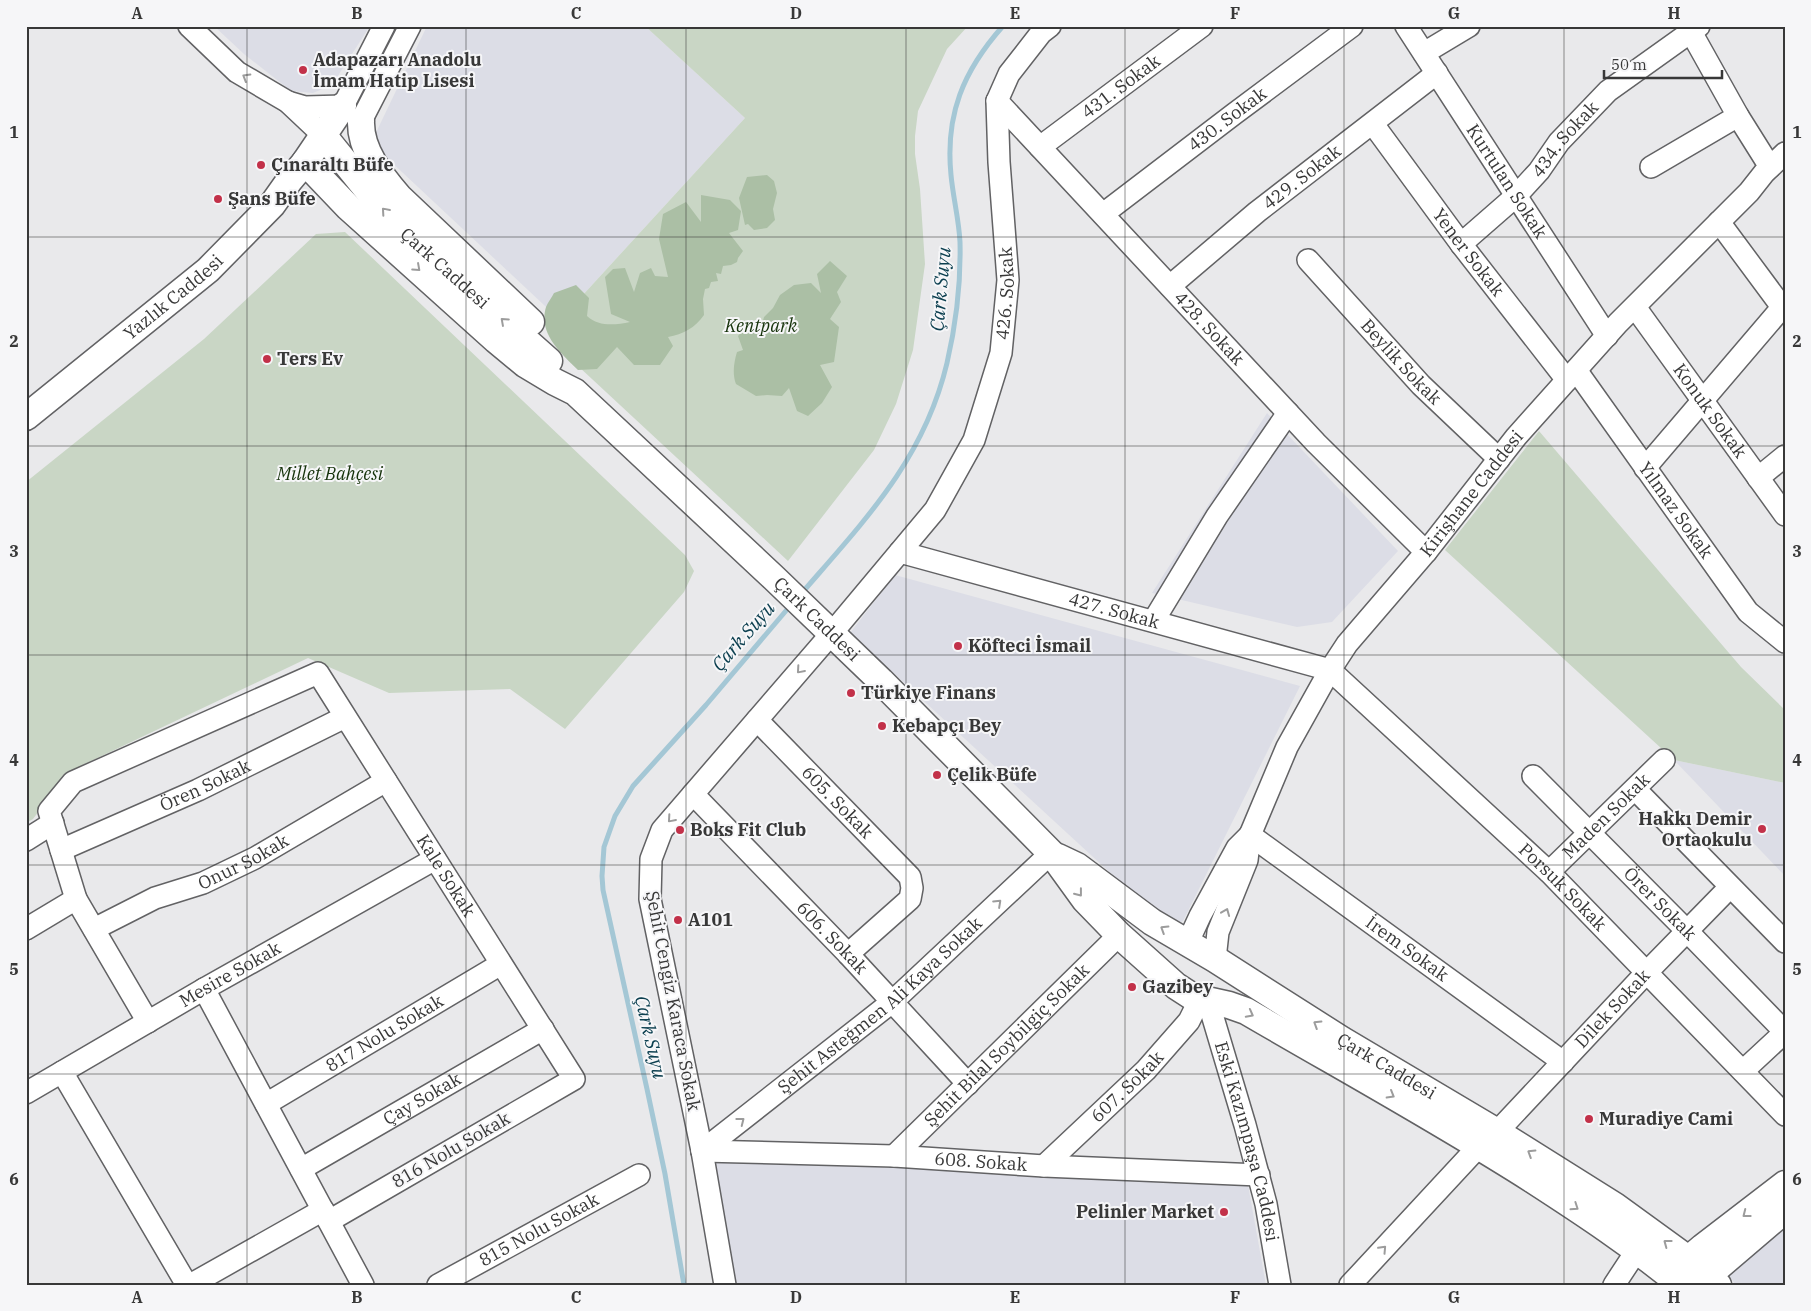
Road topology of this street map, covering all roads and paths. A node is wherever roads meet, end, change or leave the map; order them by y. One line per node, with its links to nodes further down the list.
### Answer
1 (189, 26): 13 (street, one-way to 1)
2 (384, 26): 14 (street)
3 (410, 26): 14 (street)
4 (1050, 26): 12 (street, 426. Sokak)
5 (1202, 26): 18 (street, 431. Sokak)
6 (1352, 26): 23 (street, 430. Sokak)
7 (1406, 26): 10 (street, Kurtulan Sokak)
8 (1469, 26): 10 (street)
9 (1695, 29): 15 (street); 22 (street, 434. Sokak)
10 (1424, 53): 11 (street, Kurtulan Sokak)
11 (1437, 74): 16 (street, 429. Sokak); 22 (street, Kurtulan Sokak)
12 (997, 101): 18 (street, 428. Sokak); 41 (street, 426. Sokak)
13 (288, 102): 14 (street); 17 (street)
14 (352, 114): 17 (main road); 32 (main road)
15 (1738, 116): 20 (street); 21 (street)
16 (1373, 124): 25 (street, Yener Sokak); 27 (street, 429. Sokak)
17 (329, 142): 19 (main road); 32 (main road, Çark Caddesi, one-way to 17)
18 (1040, 147): 23 (street, 428. Sokak)
19 (305, 162): 32 (main road, Çark Caddesi, one-way to 32); 35 (main road, Yazlık Caddesi)
20 (1780, 165): 24 (street, Kirişhane Caddesi)
21 (1651, 167)
22 (1516, 196): 25 (street, 434. Sokak); 30 (street, Kurtulan Sokak)
23 (1104, 214): 27 (street, 428. Sokak)
24 (1719, 222): 28 (street, Kirişhane Caddesi); 29 (street)
25 (1461, 244): 31 (street, Yener Sokak)
26 (1308, 260): 37 (street, Beylik Sokak)
27 (1170, 286): 34 (street, 428. Sokak)
28 (1635, 307): 30 (street, Kirişhane Caddesi); 33 (street, Konuk Sokak)
29 (1784, 307): 33 (street)
30 (1607, 336): 31 (street, Kirişhane Caddesi)
31 (1572, 375): 37 (street, Kirişhane Caddesi); 38 (street, Yılmaz Sokak)
32 (570, 384): 44 (main road, Çark Caddesi)
33 (1703, 401): 38 (street); 39 (street, Konuk Sokak)
34 (1288, 413): 42 (street, 428. Sokak); 43 (street)
35 (26, 417)
36 (1785, 456): 39 (street)
37 (1499, 459): 42 (street, Kirişhane Caddesi)
38 (1646, 468): 45 (street, Yılmaz Sokak)
39 (1758, 478): 40 (street, Konuk Sokak)
40 (1785, 515)
41 (900, 552): 43 (street, 427. Sokak); 44 (street, Şehit Cengiz Karaca Sokak)
42 (1426, 552): 46 (street, Kirişhane Caddesi)
43 (1154, 620): 46 (street, 427. Sokak)
44 (826, 627): 48 (street, Şehit Cengiz Karaca Sokak, one-way to 48); 59 (main road, Çark Caddesi)
45 (1785, 642)
46 (1330, 670): 56 (street, Kirişhane Caddesi); 61 (street, Porsuk Sokak)
47 (345, 717): 51 (street, Kale Sokak); 54 (street, Kale Sokak); 58 (street, Ören Sokak)
48 (757, 720): 53 (street, Şehit Cengiz Karaca Sokak); 70 (street, 605. Sokak)
49 (1664, 760): 52 (street, Maden Sokak)
50 (1533, 776): 55 (street, Örer Sokak)
51 (386, 781): 60 (street, Kale Sokak); 65 (street, Onur Sokak)
52 (1635, 789): 55 (street, Maden Sokak); 62 (street)
53 (693, 794): 70 (street, 606. Sokak); 90 (street, Şehit Cengiz Karaca Sokak, one-way to 90)
54 (53, 823): 57 (street); 58 (street)
55 (1590, 833): 61 (street, Maden Sokak); 66 (street, Örer Sokak)
56 (1250, 835): 69 (street, Kirişhane Caddesi); 71 (street, Kirişhane Caddesi, one-way to 56); 81 (street, İrem Sokak)
57 (26, 840)
58 (61, 850): 63 (street)
59 (1051, 853): 67 (main road, Çark Caddesi, one-way to 67); 69 (main road, Çark Caddesi, one-way to 59); 77 (street, Şehit Asteğmen Ali Kaya Sokak, one-way to 59)
60 (435, 858): 72 (street, Kale Sokak); 75 (street, Mesire Sokak)
61 (1549, 872): 73 (street, Porsuk Sokak)
62 (1730, 888): 66 (street, Dilek Sokak); 68 (street)
63 (76, 899): 64 (street); 65 (street)
64 (26, 929)
65 (94, 929): 78 (street)
66 (1687, 931): 73 (street, Dilek Sokak); 80 (street, Örer Sokak)
67 (1119, 935): 74 (main road, Çark Caddesi); 85 (street, Şehit Bilal Soybilgiç Sokak)
68 (1785, 942)
69 (1187, 944): 71 (main road, Çark Caddesi); 74 (main road)
70 (848, 954): 77 (street, 606. Sokak)
71 (1215, 960): 76 (main road); 89 (main road, Çark Caddesi, one-way to 71)
72 (501, 964): 79 (street, Kale Sokak); 87 (street, 817 Nolu Sokak)
73 (1646, 972): 81 (street, Dilek Sokak); 83 (street, Porsuk Sokak)
74 (1176, 986): 76 (main road, Çark Caddesi)
75 (204, 989): 78 (street, Mesire Sokak); 87 (street)
76 (1204, 1000): 89 (main road, Çark Caddesi, one-way to 89); 92 (street, 607. Sokak); 95 (street, Eski Kazımpaşa Caddesi)
77 (892, 1002): 85 (street, 606. Sokak); 90 (street, Şehit Asteğmen Ali Kaya Sokak, one-way to 77)
78 (148, 1022): 82 (street, Mesire Sokak)
79 (543, 1029): 84 (street, Kale Sokak); 93 (street, Çay Sokak)
80 (1785, 1032): 83 (street)
81 (1563, 1062): 89 (street, Dilek Sokak)
82 (62, 1072): 86 (street, Mesire Sokak); 102 (street)
83 (1743, 1072): 88 (street, Porsuk Sokak)
84 (574, 1079): 98 (street, 816 Nolu Sokak)
85 (968, 1084): 91 (street, Şehit Bilal Soybilgiç Sokak)
86 (26, 1093)
87 (266, 1104): 93 (street)
88 (1785, 1115)
89 (1488, 1139): 99 (main road, Çark Caddesi, one-way to 99); 100 (main road, Çark Caddesi, one-way to 89); 107 (street, Dilek Sokak, one-way to 89)
90 (702, 1151): 91 (street, 608. Sokak); 105 (street, Şehit Cengiz Karaca Sokak)
91 (894, 1156): 92 (street, 608. Sokak)
92 (1044, 1166): 95 (street, 608. Sokak)
93 (301, 1169): 98 (street)
94 (639, 1175): 104 (street, 815 Nolu Sokak)
95 (1259, 1175): 106 (street, Eski Kazımpaşa Caddesi)
96 (1785, 1184): 100 (main road, one-way to 100)
97 (1785, 1210): 101 (main road)
98 (326, 1216): 102 (street, 816 Nolu Sokak); 103 (street)
99 (1638, 1250): 100 (main road, Çark Caddesi); 108 (street)
100 (1680, 1273): 101 (main road, Çark Caddesi)
101 (1708, 1282)
102 (188, 1285)
103 (363, 1285)
104 (438, 1285)
105 (726, 1285)
106 (1280, 1285)
107 (1350, 1285)
108 (1614, 1285)

